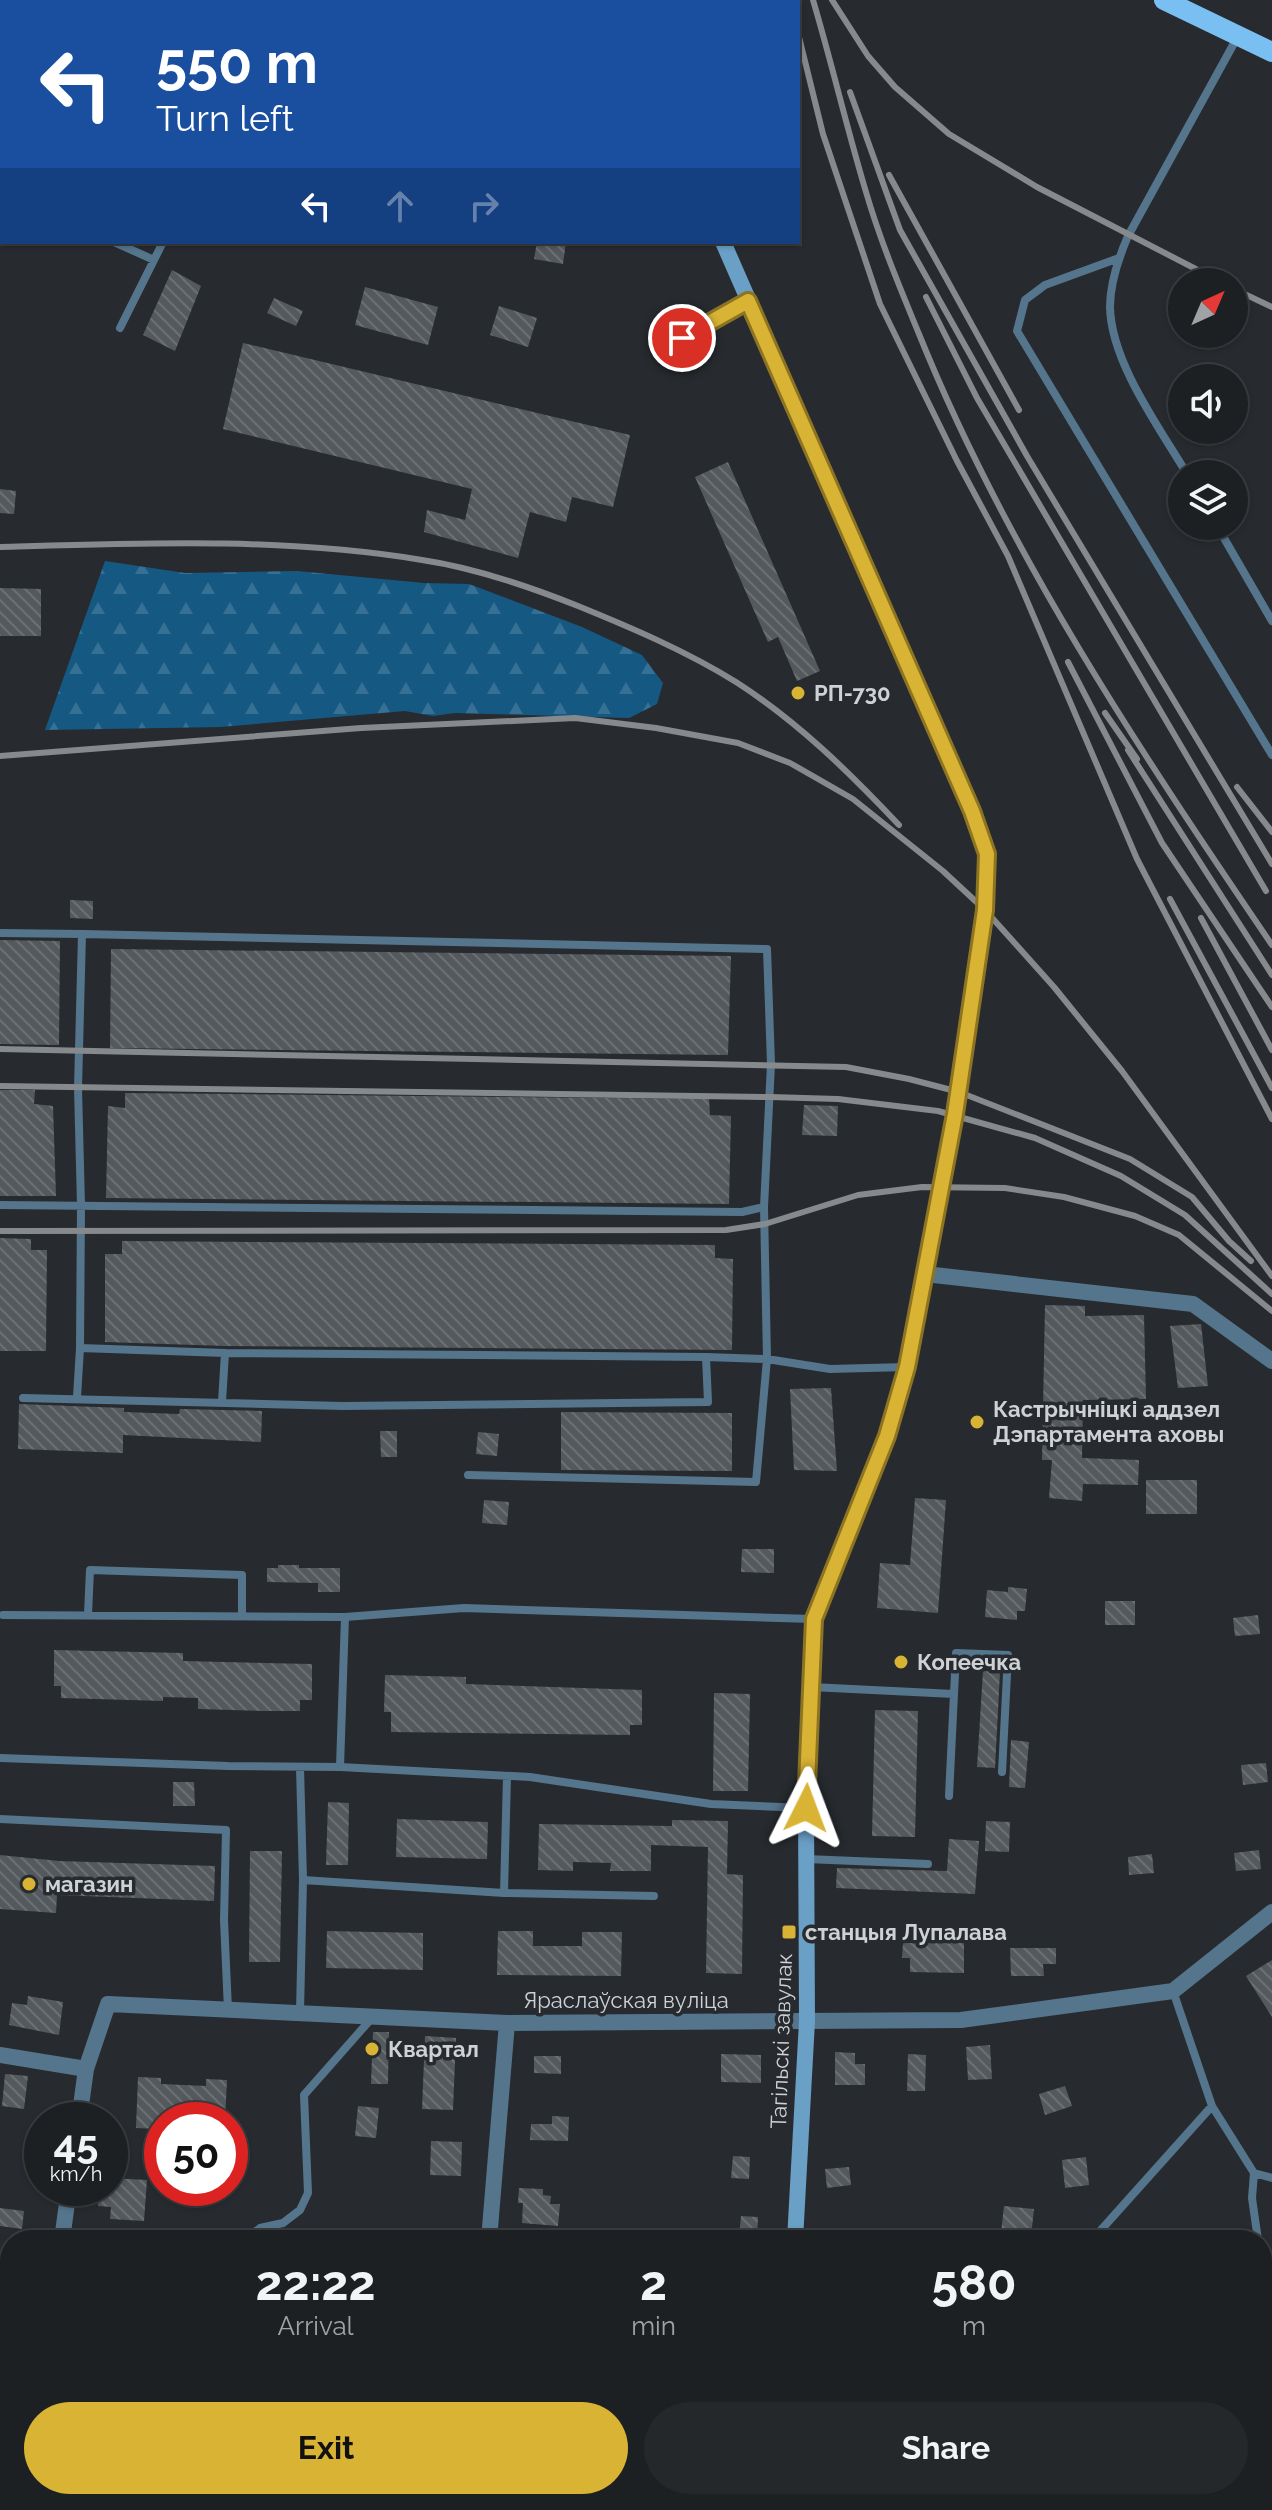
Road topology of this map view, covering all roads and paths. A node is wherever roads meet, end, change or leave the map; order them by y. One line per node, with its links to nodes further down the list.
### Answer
1 (1164, 0): 2 (main road)
2 (1238, 36): 3 (main road); 7 (lane)
3 (1272, 52)
4 (118, 244): 8 (lane)
5 (162, 244): 8 (lane)
6 (724, 244): 9 (main road, Тагільскі завулак)
7 (1119, 258): 12 (lane); 15 (lane)
8 (154, 260): 10 (lane)
9 (748, 301): 11 (lane); 21 (main road, Тагільскі завулак)
10 (120, 328)
11 (682, 338)
12 (1179, 460)
13 (1225, 540): 14 (lane)
14 (1272, 621)
15 (1272, 755)
16 (0, 933): 17 (lane)
17 (82, 934): 19 (lane); 20 (lane)
18 (0, 1205): 19 (lane)
19 (81, 1205): 20 (lane); 22 (lane)
20 (764, 1207): 25 (lane)
21 (925, 1274): 26 (street); 27 (main road, Тагільскі завулак)
22 (80, 1348): 23 (lane); 28 (lane)
23 (225, 1353): 24 (lane); 30 (lane)
24 (706, 1357): 25 (lane); 30 (lane)
25 (767, 1359): 27 (lane); 31 (lane)
26 (1272, 1361)
27 (907, 1367): 36 (main road, Тагільскі завулак)
28 (77, 1397): 29 (lane); 30 (lane)
29 (23, 1398)
30 (222, 1402)
31 (468, 1475)
32 (88, 1614): 33 (lane); 34 (lane); 34 (lane)
33 (3, 1615)
34 (242, 1616): 35 (lane)
35 (345, 1617): 36 (lane); 41 (lane)
36 (814, 1619): 37 (main road, Тагільскі завулак)
37 (811, 1687): 38 (lane); 45 (main road, Тагільскі завулак)
38 (954, 1694): 42 (lane); 44 (lane)
39 (0, 1758): 40 (lane)
40 (300, 1767): 41 (lane); 49 (lane)
41 (340, 1767): 43 (lane)
42 (1002, 1772)
43 (507, 1776): 45 (lane); 50 (lane)
44 (949, 1796)
45 (806, 1808): 47 (main road, Тагільскі завулак)
46 (0, 1819): 54 (lane)
47 (806, 1859): 48 (lane); 57 (main road, Тагільскі завулак)
48 (928, 1864)
49 (303, 1880): 50 (lane); 55 (lane)
50 (504, 1893): 51 (lane)
51 (654, 1896)
52 (1272, 1912): 53 (street)
53 (1173, 1991): 57 (street, Яраслаўская вуліца); 62 (lane)
54 (228, 2010): 55 (street, Яраслаўская вуліца); 60 (street, Яраслаўская вуліца)
55 (300, 2012): 56 (street, Яраслаўская вуліца)
56 (373, 2016): 58 (street, Яраслаўская вуліца); 67 (lane)
57 (807, 2021): 58 (street, Яраслаўская вуліца); 69 (main road, Тагільскі завулак)
58 (507, 2023): 68 (street)
59 (0, 2055): 60 (street)
60 (86, 2069): 61 (street)
61 (81, 2102)
62 (1212, 2106): 63 (lane); 70 (lane)
63 (1254, 2173): 64 (lane); 71 (lane)
64 (1272, 2178)
65 (67, 2206): 66 (street)
66 (63, 2230)
67 (258, 2230)
68 (490, 2230)
69 (796, 2230)
70 (1102, 2230)
71 (1257, 2230)

